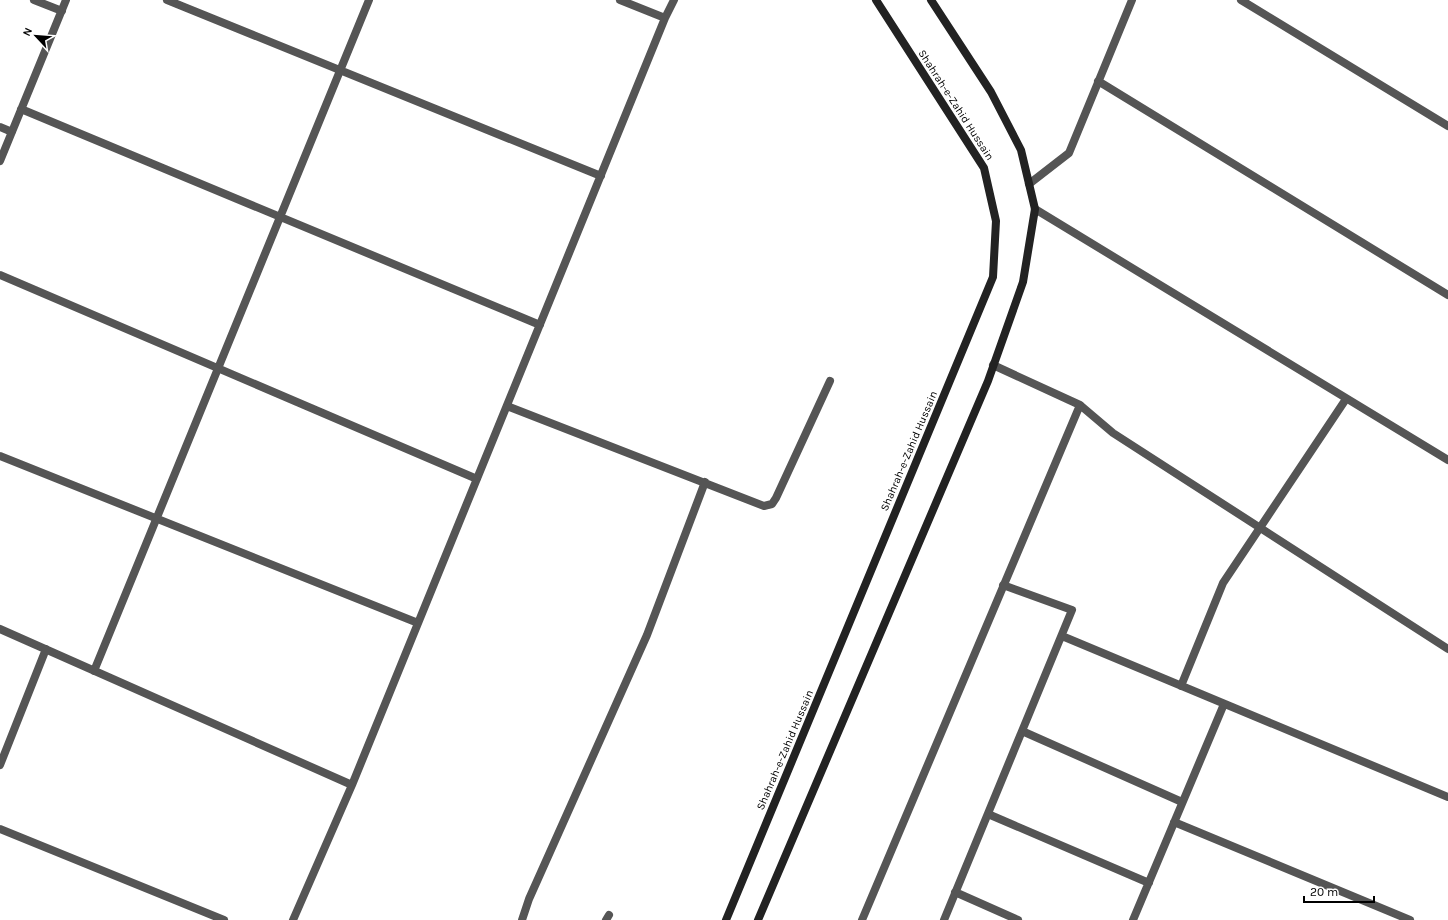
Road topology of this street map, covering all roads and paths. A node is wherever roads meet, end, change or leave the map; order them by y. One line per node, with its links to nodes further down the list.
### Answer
1 (34, 0): 11 (street)
2 (66, 0): 11 (street)
3 (167, 0): 13 (street)
4 (369, 0): 13 (street)
5 (620, 0): 12 (street)
6 (674, 0): 12 (street)
7 (876, 0): 61 (main road, Shahrah-e-Zahid Hussain)
8 (930, 0): 21 (main road)
9 (1132, 0): 14 (street)
10 (1241, 0): 16 (street)
11 (62, 11): 15 (street)
12 (665, 18): 20 (street)
13 (340, 70): 20 (street); 23 (street)
14 (1098, 81): 21 (street); 25 (street)
15 (21, 110): 18 (street); 23 (street)
16 (1448, 126)
17 (0, 127): 18 (street)
18 (12, 132): 19 (street)
19 (0, 161)
20 (601, 176): 26 (street)
21 (1029, 184): 22 (main road)
22 (1035, 209): 27 (main road); 30 (street)
23 (280, 216): 26 (street); 28 (street)
24 (0, 274): 28 (street)
25 (1448, 295)
26 (540, 324): 32 (street)
27 (993, 364): 31 (street); 62 (main road)
28 (218, 368): 35 (street); 37 (street)
29 (830, 381): 36 (street)
30 (1346, 399): 34 (street); 38 (street)
31 (1080, 405): 38 (street); 39 (street)
32 (507, 406): 35 (street); 36 (street)
33 (0, 456): 37 (street)
34 (1448, 460)
35 (477, 479): 40 (street)
36 (705, 482): 60 (street)
37 (157, 518): 40 (street); 45 (street)
38 (1260, 528): 43 (street); 46 (street)
39 (1003, 585): 42 (street); 63 (street)
40 (418, 623): 50 (street)
41 (0, 629): 44 (street)
42 (1062, 636): 46 (street); 48 (street)
43 (1448, 649)
44 (46, 650): 45 (street); 49 (street)
45 (94, 671): 50 (street)
46 (1181, 686): 47 (street)
47 (1224, 704): 51 (street); 52 (street)
48 (1022, 732): 52 (street); 53 (street)
49 (0, 764)
50 (352, 785): 59 (street)
51 (1448, 797)
52 (1182, 802): 54 (street)
53 (988, 814): 56 (street); 57 (street)
54 (1174, 822): 56 (street); 67 (street)
55 (0, 829): 58 (street)
56 (1149, 883): 66 (street)
57 (955, 892): 64 (street); 65 (street)
58 (224, 920)
59 (294, 920)
60 (522, 920)
61 (726, 920)
62 (758, 920)
63 (862, 920)
64 (944, 920)
65 (1018, 920)
66 (1133, 920)
67 (1410, 920)

